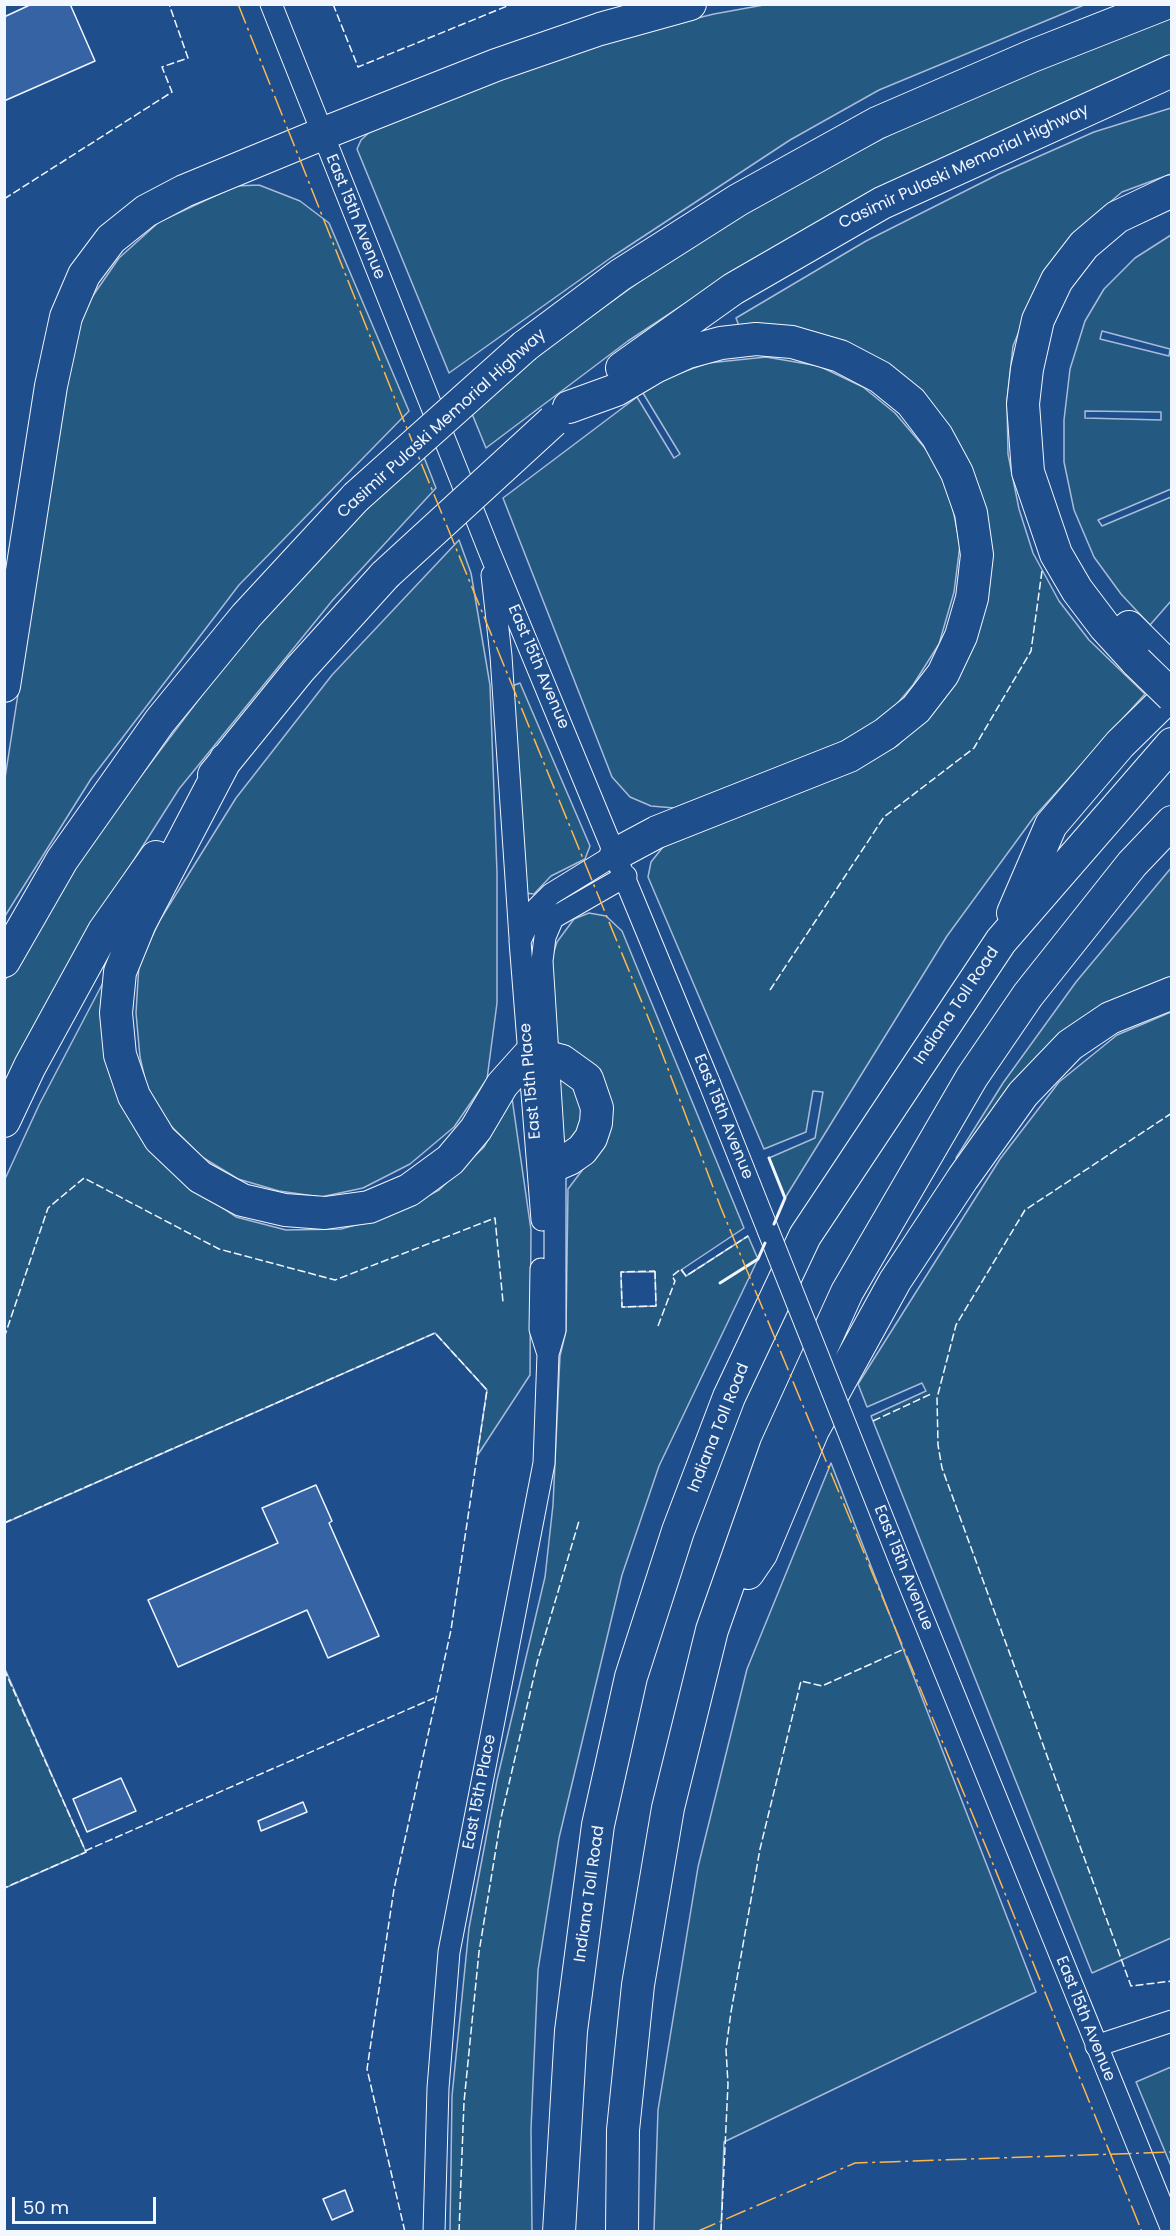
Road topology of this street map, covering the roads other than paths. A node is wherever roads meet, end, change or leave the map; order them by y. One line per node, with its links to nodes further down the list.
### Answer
1 (271, 4): 5 (street, East 15th Avenue)
2 (690, 4): 5 (highway)
3 (1164, 4): 20 (highway, Casimir Pulaski Memorial Highway, bridge)
4 (1172, 71): 8 (highway, Casimir Pulaski Memorial Highway)
5 (322, 134): 9 (street, East 15th Avenue); 12 (highway)
6 (1172, 191): 10 (highway)
7 (1172, 211): 10 (highway)
8 (561, 414): 15 (highway, Casimir Pulaski Memorial Highway, bridge); 17 (highway)
9 (490, 553): 17 (street, East 15th Avenue); 19 (street)
10 (1143, 655): 11 (highway); 13 (highway, bridge)
11 (1172, 670)
12 (4, 686)
13 (1172, 694): 18 (highway)
14 (1172, 744): 18 (highway, Indiana Toll Road)
15 (226, 759): 22 (highway); 23 (highway, Casimir Pulaski Memorial Highway)
16 (1172, 822): 26 (highway)
17 (621, 865): 19 (street, East 15th Place); 22 (street, East 15th Place); 28 (street, East 15th Avenue, bridge)
18 (1001, 940): 31 (highway, Indiana Toll Road)
19 (520, 941): 22 (street, East 15th Place)
20 (4, 961)
21 (1172, 993): 26 (highway)
22 (538, 1057): 24 (street, East 15th Place); 24 (highway); 25 (street, East 15th Place)
23 (4, 1121)
24 (555, 1165): 25 (street, East 15th Place)
25 (548, 1354): 30 (street, East 15th Place)
26 (712, 1630): 32 (highway)
27 (1172, 2021): 28 (street)
28 (1096, 2046): 29 (street, East 15th Avenue)
29 (1172, 2230)
30 (434, 2232)
31 (560, 2232)
32 (622, 2232)

